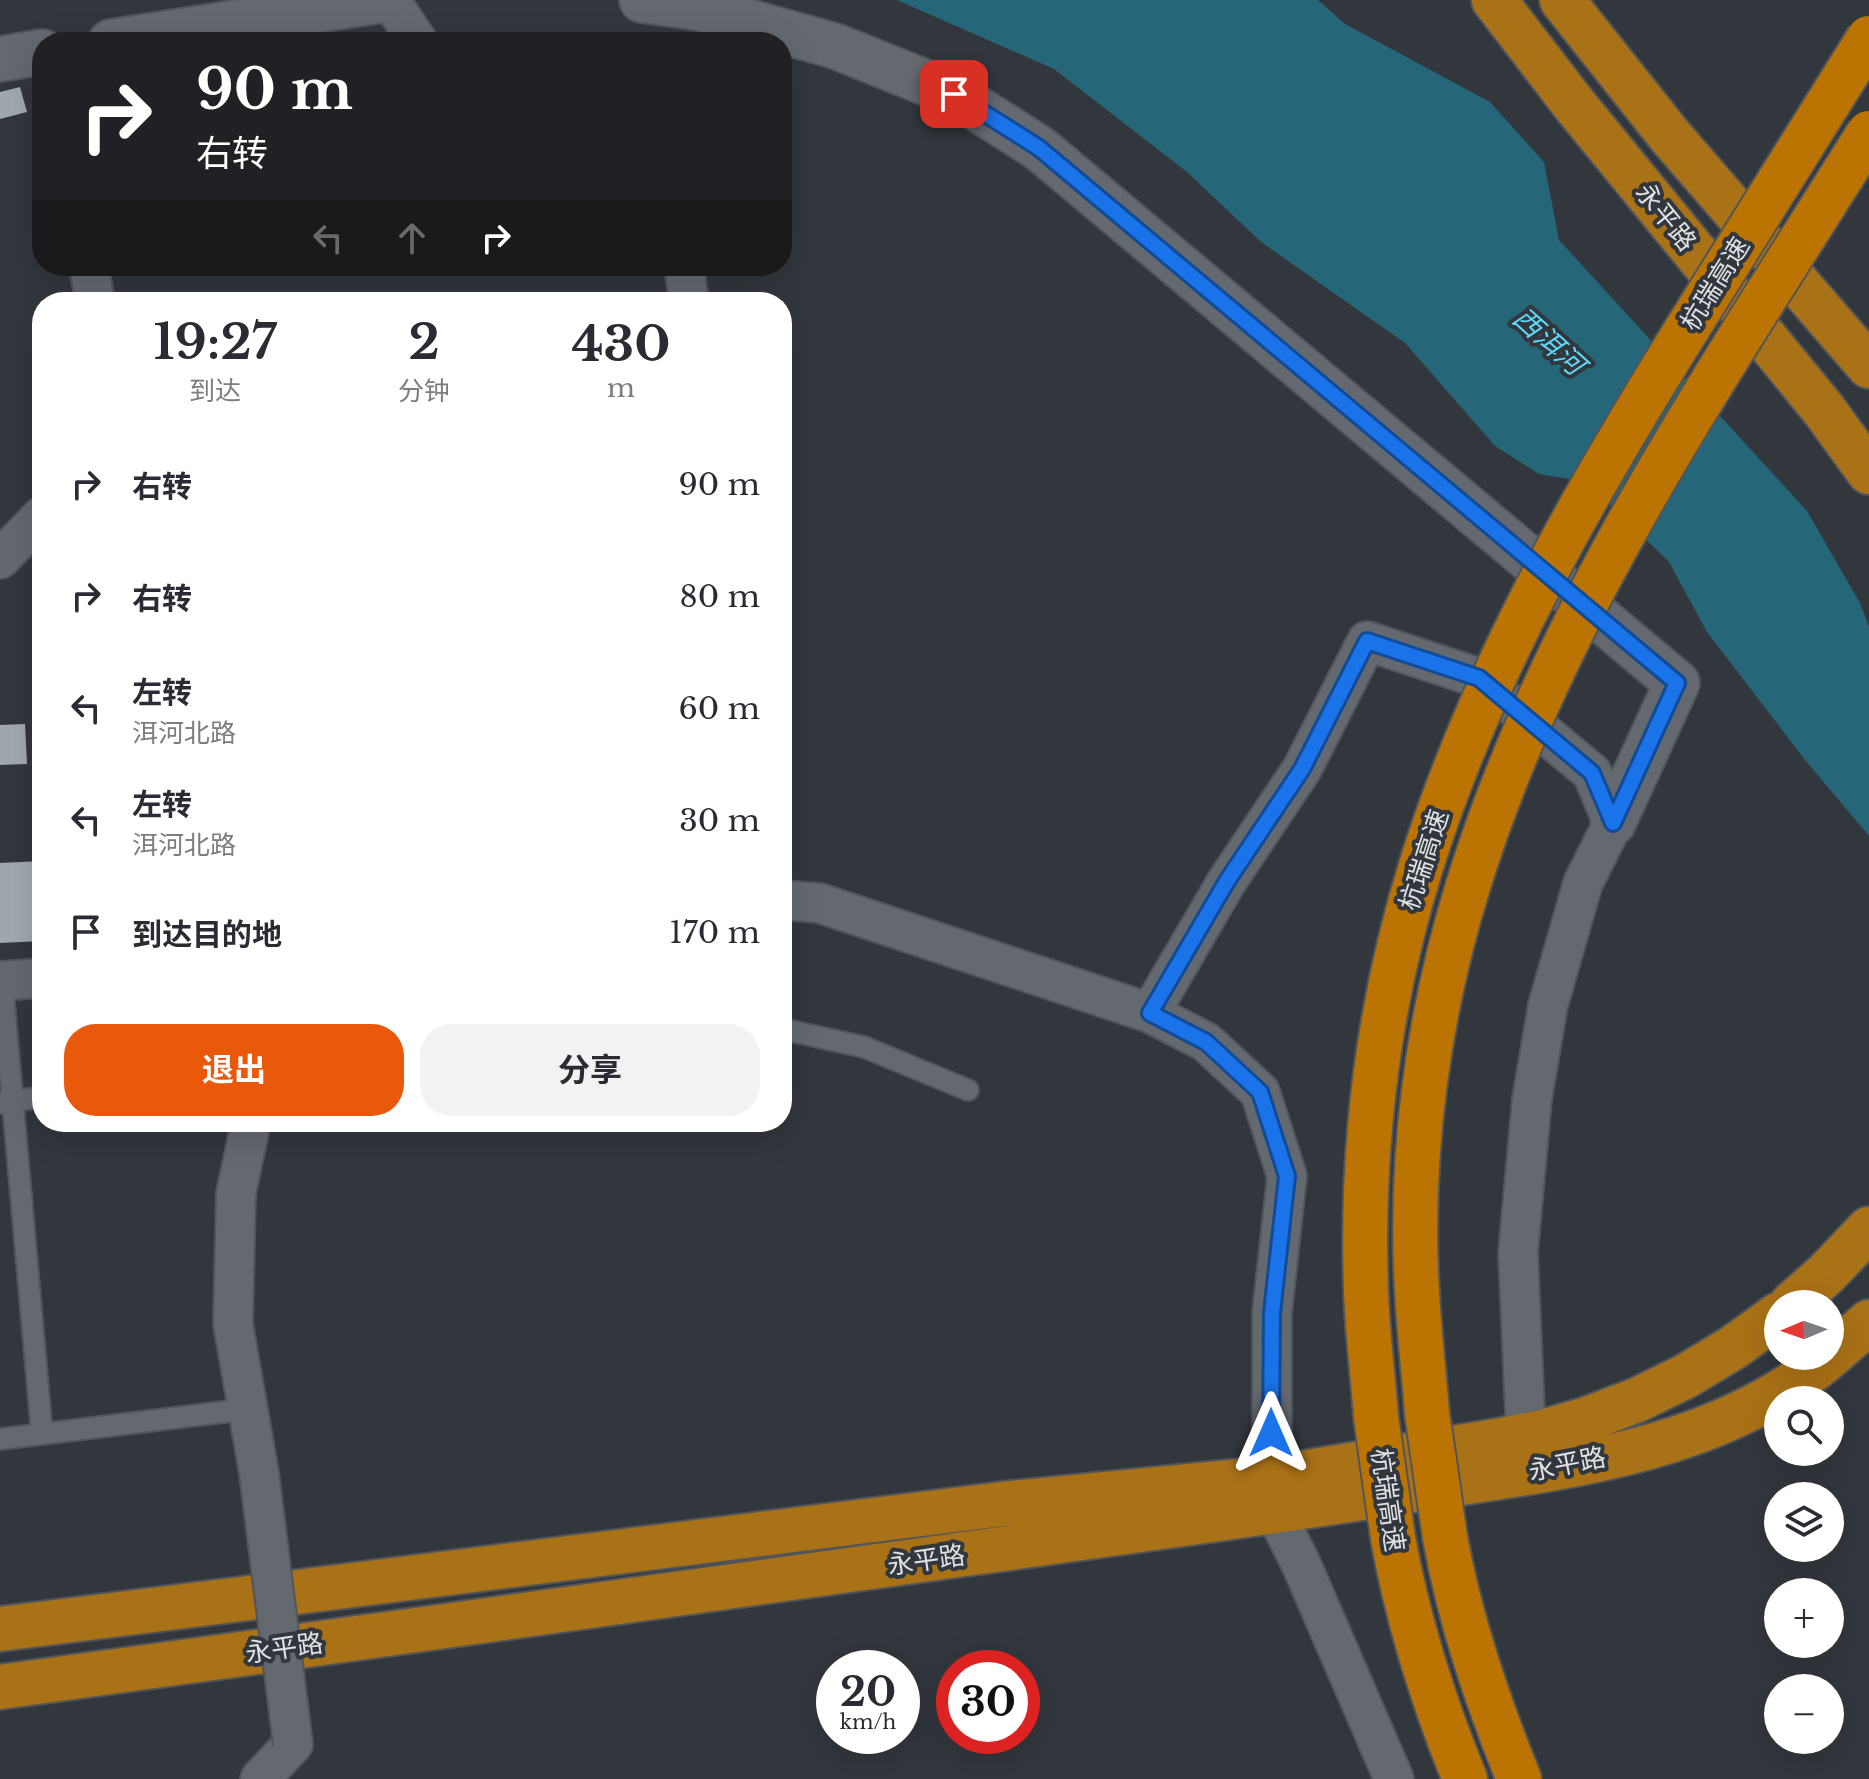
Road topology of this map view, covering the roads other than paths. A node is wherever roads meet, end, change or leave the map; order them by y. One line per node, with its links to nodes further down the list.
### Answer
1 (382, 0): 6 (street)
2 (390, 0): 7 (street)
3 (642, 0): 8 (street)
4 (1494, 0): 14 (highway, 永平路)
5 (1562, 0): 15 (highway)
6 (176, 32)
7 (411, 32)
8 (785, 32)
9 (792, 34): 20 (street)
10 (1869, 38): 46 (highway, 杭瑞高速, bridge)
11 (32, 54): 12 (street)
12 (0, 59)
13 (1869, 133): 47 (highway, 杭瑞高速, bridge)
14 (1698, 256): 16 (highway); 17 (highway, 永平路)
15 (1869, 366)
16 (1869, 384)
17 (1869, 472)
18 (32, 526): 19 (street)
19 (0, 559)
20 (1613, 823): 24 (street); 38 (street)
21 (792, 901): 24 (street)
22 (32, 978): 23 (street)
23 (1, 980): 28 (lane)
24 (1150, 1013): 41 (street)
25 (792, 1031): 26 (lane)
26 (968, 1090)
27 (32, 1098): 28 (lane)
28 (7, 1102): 37 (lane)
29 (249, 1132): 36 (street)
30 (1869, 1229): 31 (highway)
31 (1808, 1290)
32 (1869, 1322): 34 (highway, 永平路)
33 (1764, 1325): 40 (highway, 永平路)
34 (1844, 1344)
35 (1809, 1370): 40 (highway, 永平路)
36 (248, 1409): 37 (lane); 44 (street, bridge)
37 (42, 1434): 39 (lane)
38 (1526, 1435): 40 (highway, 永平路); 41 (highway, 永平路)
39 (0, 1439)
40 (1590, 1440): 41 (highway, 永平路)
41 (1273, 1495): 42 (highway, 永平路); 43 (highway, 永平路); 45 (street)
42 (0, 1629)
43 (0, 1687)
44 (260, 1779)
45 (1394, 1779)
46 (1465, 1779)
47 (1519, 1779)

